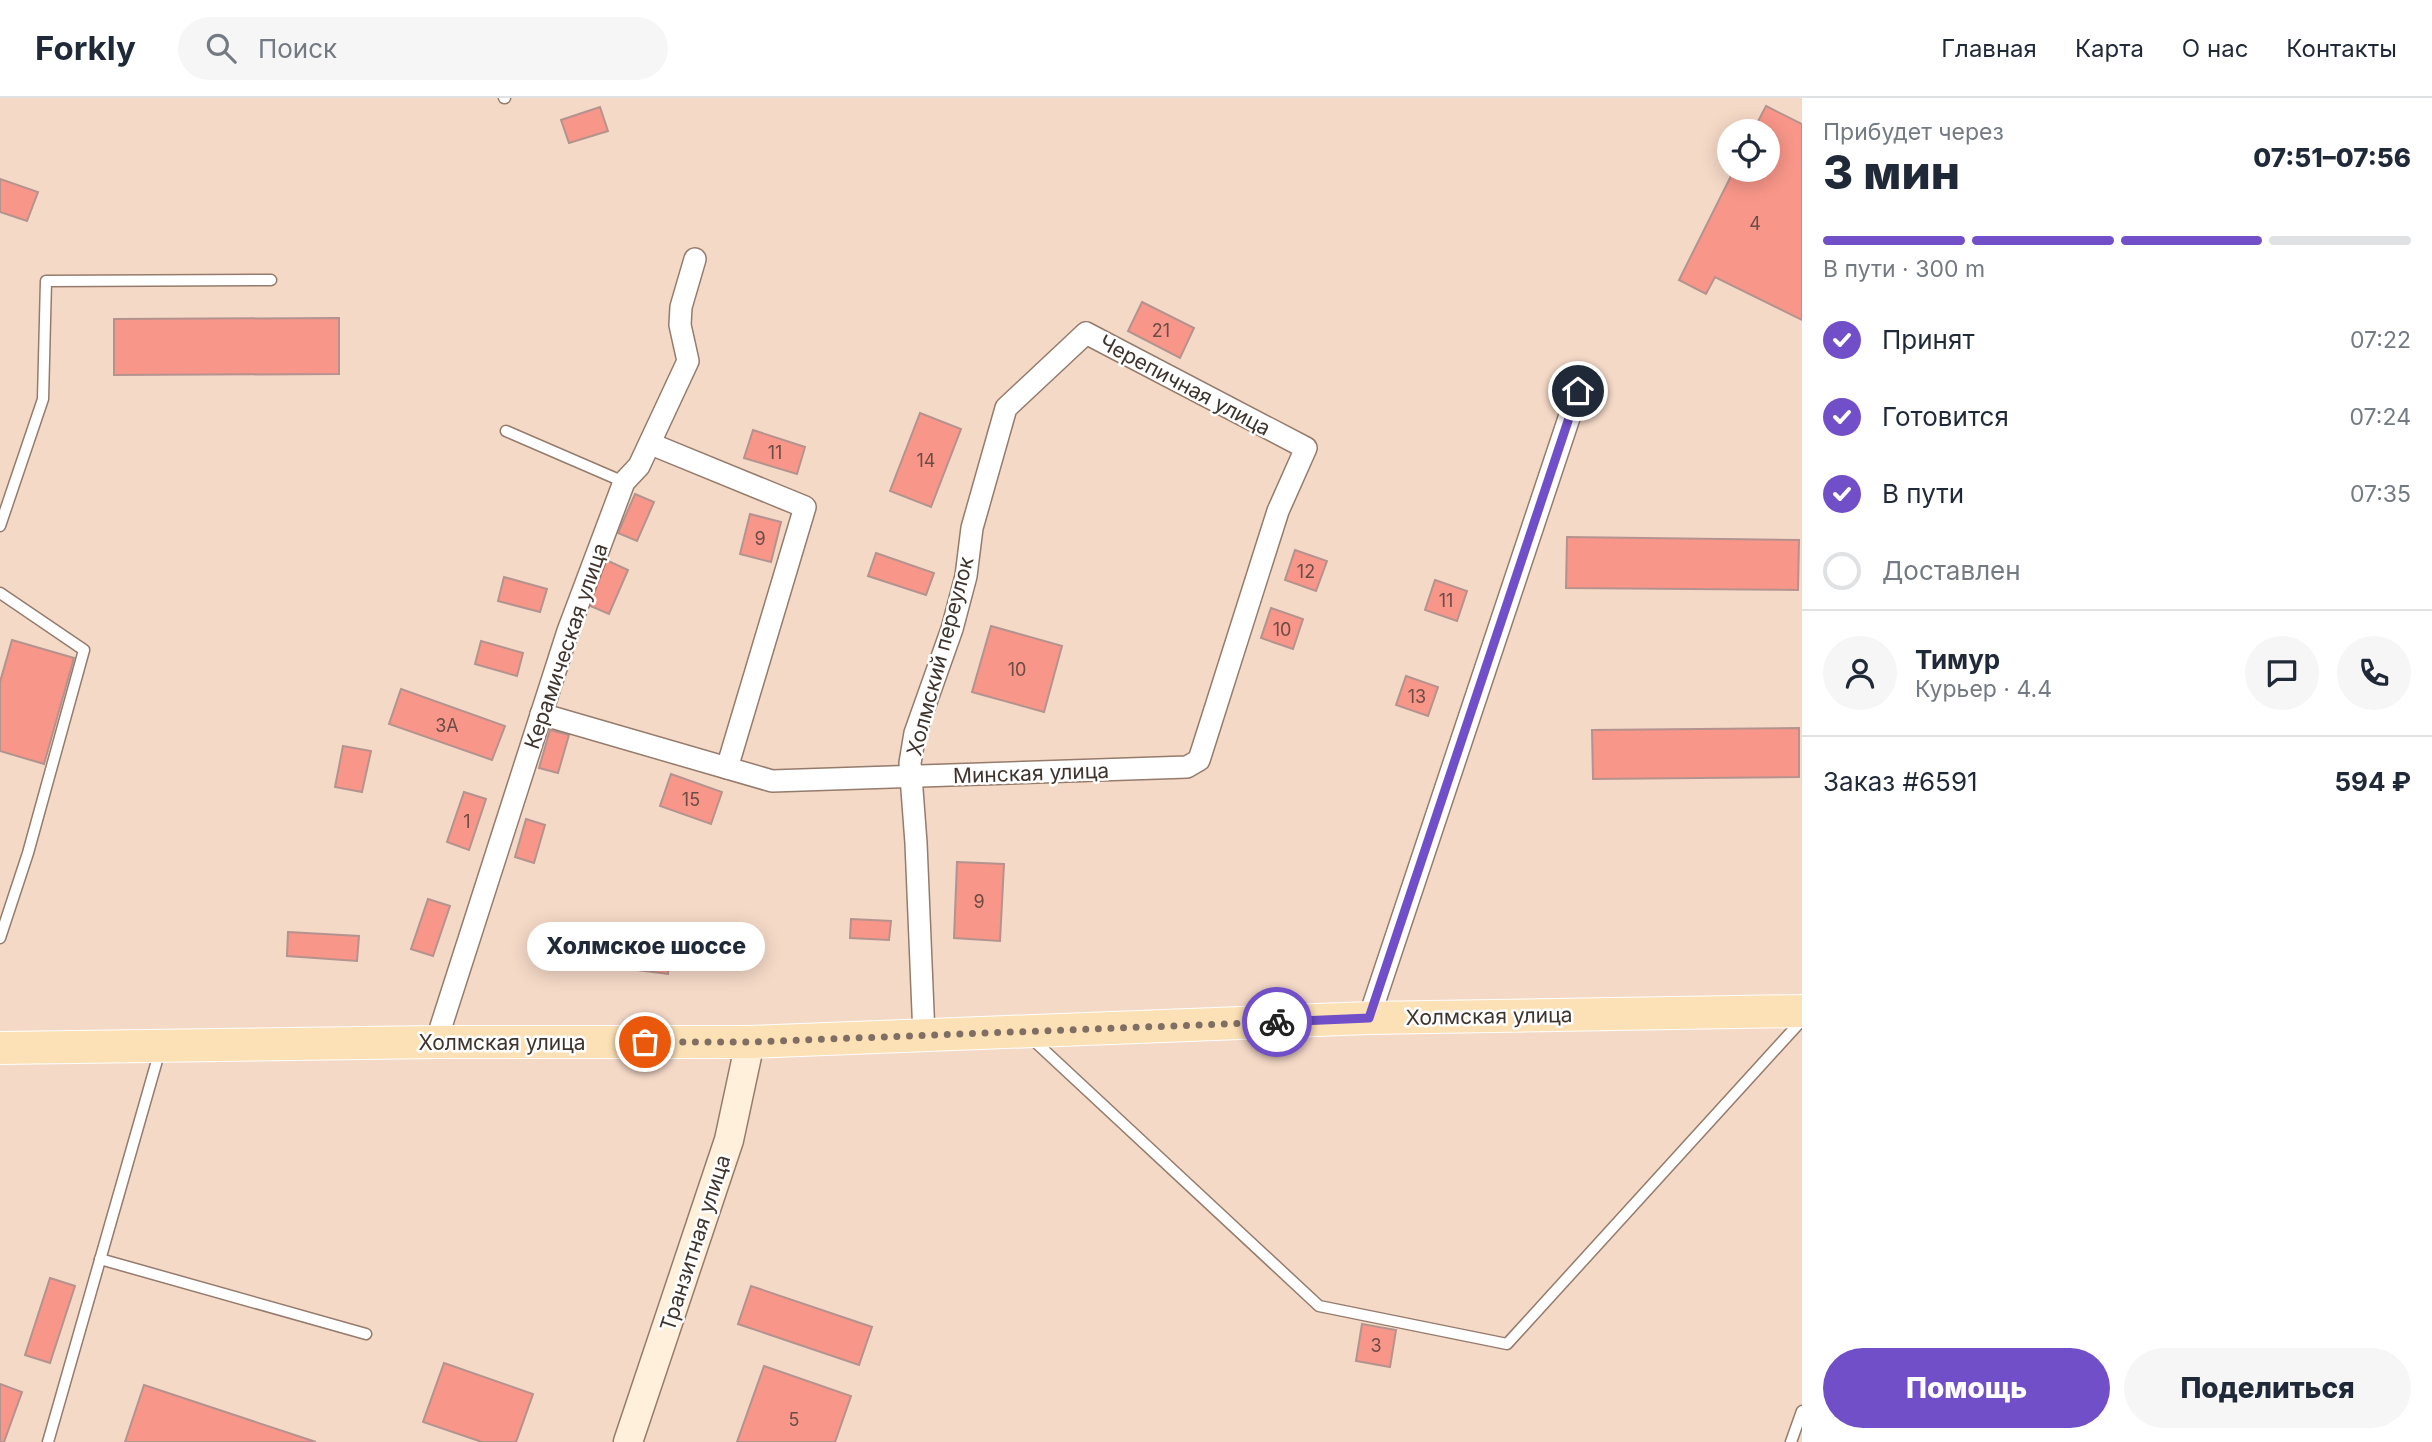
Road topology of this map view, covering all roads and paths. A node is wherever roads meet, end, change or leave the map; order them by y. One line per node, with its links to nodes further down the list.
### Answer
1 (695, 259): 6 (street, Керамическая улица)
2 (271, 280): 9 (lane)
3 (1578, 391): 16 (street)
4 (1006, 408): 7 (street, Черепичная улица); 13 (street, Холмский переулок)
5 (506, 431): 8 (lane)
6 (651, 444): 8 (street, Керамическая улица); 12 (street)
7 (1306, 448): 13 (street, Минская улица)
8 (624, 482): 11 (street, Керамическая улица)
9 (0, 526)
10 (0, 593): 14 (lane)
11 (541, 714): 12 (street, Минская улица); 20 (street, Керамическая улица)
12 (727, 768): 13 (street, Минская улица)
13 (911, 777): 19 (street, Холмский переулок)
14 (0, 938)
15 (1802, 1011): 16 (main road, Холмская улица)
16 (1369, 1018): 18 (main road, Холмская улица)
17 (1802, 1020): 18 (lane)
18 (1024, 1032): 19 (main road, Холмская улица)
19 (924, 1036): 21 (main road, Холмская улица)
20 (436, 1042): 21 (main road, Холмская улица); 22 (main road, Холмская улица)
21 (750, 1042): 28 (main road, Транзитная улица)
22 (162, 1044): 23 (main road, Холмская улица); 24 (lane)
23 (0, 1048)
24 (100, 1259): 25 (lane); 27 (lane)
25 (366, 1334)
26 (1802, 1412): 29 (lane)
27 (48, 1442)
28 (628, 1442)
29 (1791, 1442)

